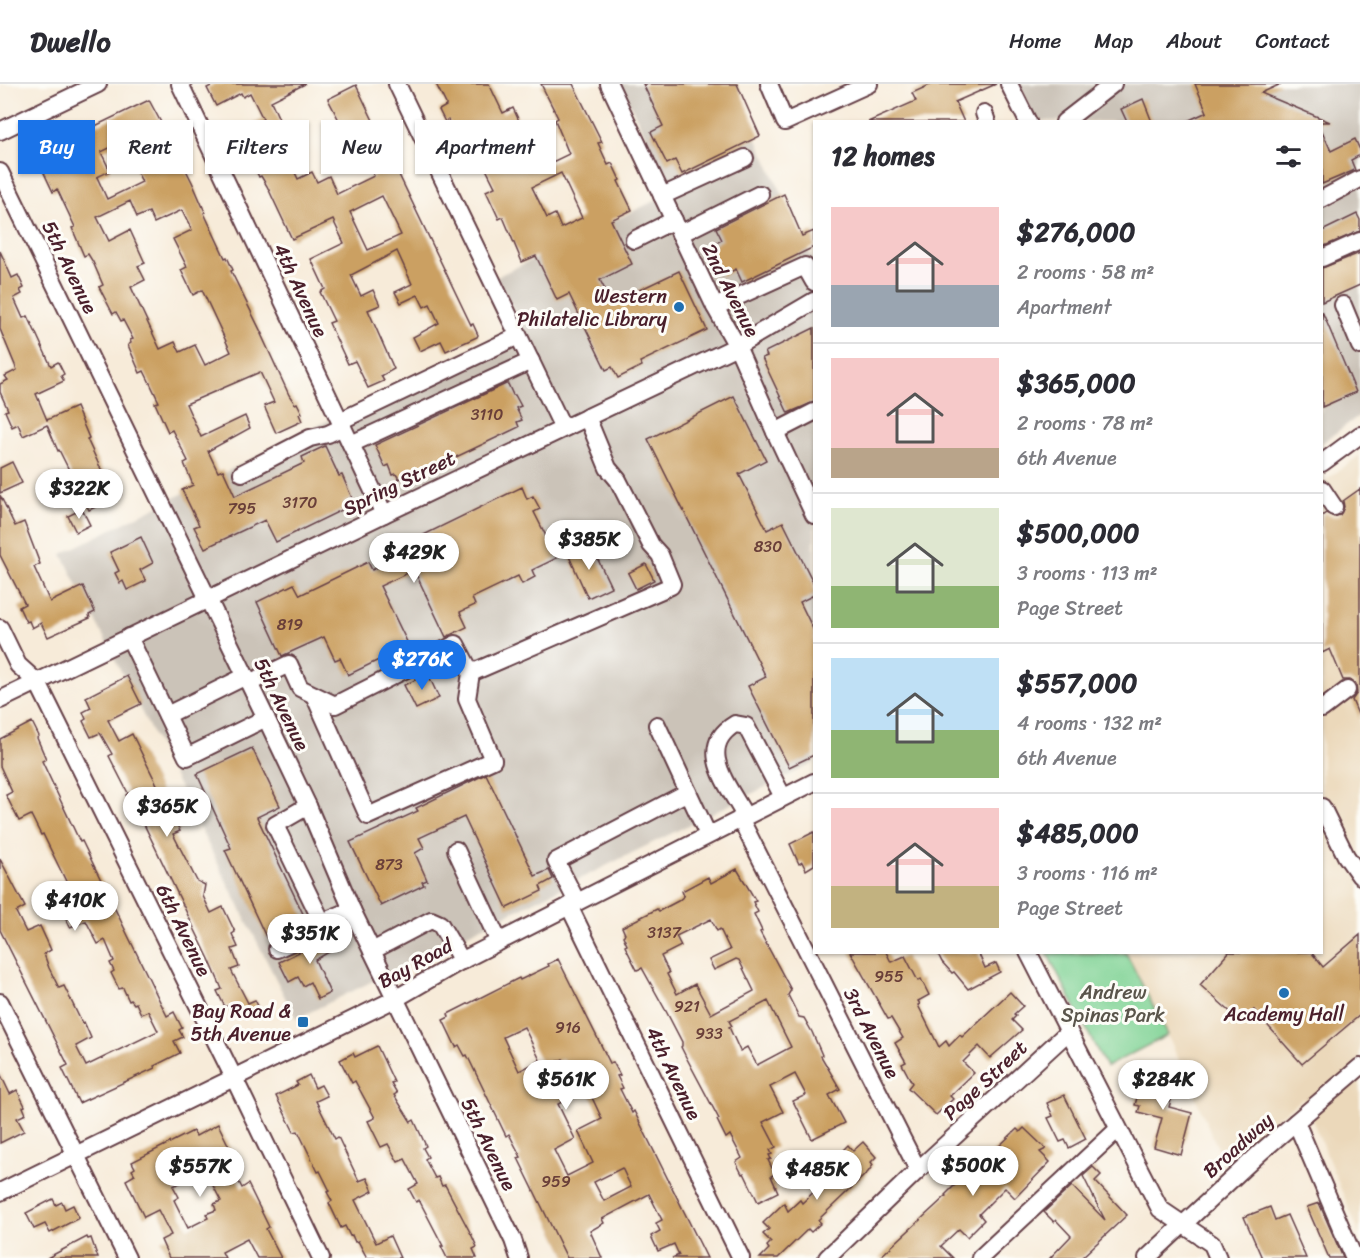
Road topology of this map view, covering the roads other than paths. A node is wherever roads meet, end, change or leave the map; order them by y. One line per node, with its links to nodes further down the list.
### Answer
1 (98, 84): 11 (street)
2 (180, 84): 32 (street, 4th Avenue)
3 (397, 84): 26 (street)
4 (609, 84): 16 (street, 2nd Avenue)
5 (769, 84): 6 (street)
6 (869, 84)
7 (1010, 84): 9 (street)
8 (1113, 84): 10 (street)
9 (1027, 120)
10 (1067, 120)
11 (0, 131)
12 (746, 158): 16 (street)
13 (0, 172): 43 (street, 5th Avenue)
14 (1360, 179): 17 (street)
15 (760, 194): 18 (street)
16 (662, 196): 18 (street, 2nd Avenue)
17 (1323, 198)
18 (677, 227): 19 (street); 25 (street, 2nd Avenue)
19 (634, 240)
20 (1360, 241): 21 (street)
21 (1323, 258)
22 (813, 280): 25 (street)
23 (813, 302): 27 (street, Spring Street)
24 (1343, 306): 28 (street)
25 (715, 307): 27 (street, 2nd Avenue)
26 (518, 336): 29 (street); 32 (street)
27 (737, 346): 31 (street, Spring Street); 34 (street, 2nd Avenue)
28 (1360, 346)
29 (531, 361): 33 (street); 36 (street)
30 (813, 416): 34 (street)
31 (587, 417): 33 (street, Spring Street); 46 (street)
32 (341, 424): 36 (street, 4th Avenue); 38 (street)
33 (563, 428): 42 (street, Spring Street)
34 (775, 432): 41 (street, 2nd Avenue)
35 (1360, 435): 37 (street)
36 (351, 444): 42 (street, 4th Avenue)
37 (1323, 462)
38 (242, 473)
39 (1323, 490): 40 (street)
40 (1334, 507)
41 (813, 512)
42 (384, 514): 43 (street, Spring Street)
43 (208, 600): 45 (street, Spring Street); 47 (street, 5th Avenue)
44 (0, 628): 48 (street, 6th Avenue)
45 (129, 638): 48 (street, Spring Street); 53 (street)
46 (471, 673): 50 (street); 50 (street)
47 (247, 680): 50 (street); 53 (street); 54 (street, 5th Avenue)
48 (38, 683): 51 (street, Spring Street); 77 (street, 6th Avenue)
49 (1347, 690): 52 (street)
50 (314, 695)
51 (0, 700)
52 (1323, 708)
53 (167, 715): 54 (street)
54 (266, 718): 59 (street, 5th Avenue)
55 (657, 725): 57 (street)
56 (813, 783): 58 (street, Bay Road)
57 (688, 792): 62 (street); 65 (street, 4th Avenue)
58 (783, 798): 61 (street, Bay Road); 61 (street, 3rd Avenue)
59 (308, 806): 66 (street, 5th Avenue); 67 (street)
60 (1323, 809): 64 (street)
61 (743, 817): 62 (street, Bay Road); 81 (street, 3rd Avenue)
62 (708, 835): 65 (street, Bay Road)
63 (456, 850): 68 (street)
64 (1360, 876)
65 (573, 904): 68 (street, Bay Road); 87 (street, 4th Avenue)
66 (352, 910): 67 (street); 70 (street, 5th Avenue)
67 (322, 922): 69 (street)
68 (499, 942): 72 (street, Bay Road)
69 (277, 950)
70 (372, 951): 72 (street); 73 (street, 5th Avenue)
71 (1029, 954): 75 (street)
72 (462, 960): 73 (street, Bay Road)
73 (395, 999): 77 (street, Bay Road); 86 (street, 5th Avenue)
74 (0, 1002): 80 (street)
75 (1068, 1032): 79 (street); 81 (street, Page Street)
76 (1360, 1066): 78 (street, Broadway)
77 (234, 1078): 80 (street, Bay Road); 85 (street, 6th Avenue)
78 (1296, 1122): 83 (street, Broadway); 92 (street)
79 (1118, 1129): 83 (street); 89 (street)
80 (75, 1157): 82 (street, Bay Road); 84 (street)
81 (918, 1170): 88 (street, Page Street)
82 (0, 1192)
83 (1183, 1224): 90 (street, Broadway); 91 (street)
84 (127, 1258)
85 (321, 1258)
86 (519, 1258)
87 (741, 1258)
88 (827, 1258)
89 (980, 1258)
90 (1147, 1258)
91 (1218, 1258)
92 (1354, 1258)

